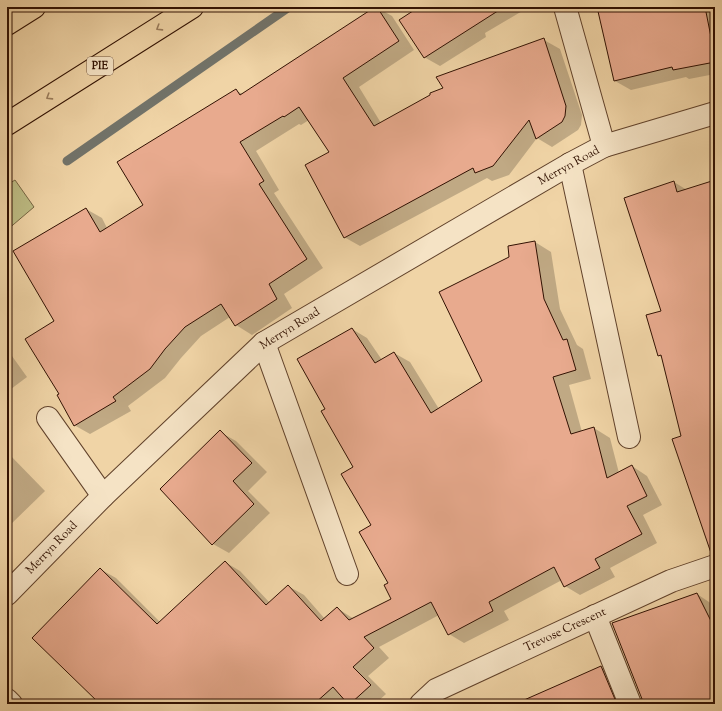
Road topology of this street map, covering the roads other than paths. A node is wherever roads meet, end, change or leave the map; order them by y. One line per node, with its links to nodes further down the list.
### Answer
1 (34, 7): 4 (highway)
2 (192, 7): 6 (highway, PIE, one-way to 6)
3 (564, 7): 7 (street, Merryn Road)
4 (7, 24)
5 (715, 113): 7 (street, Merryn Road)
6 (7, 124)
7 (604, 146): 8 (street, Merryn Road)
8 (570, 164): 9 (street, Merryn Road); 11 (street)
9 (264, 343): 12 (street, Merryn Road); 14 (street)
10 (48, 418): 12 (street)
11 (629, 437)
12 (103, 496): 15 (street, Merryn Road)
13 (715, 566): 16 (street, Trevose Crescent)
14 (347, 574)
15 (7, 594)
16 (595, 616): 19 (street, Trevose Crescent); 20 (street)
17 (7, 700): 18 (street)
18 (11, 704)
19 (421, 704)
20 (630, 704)

